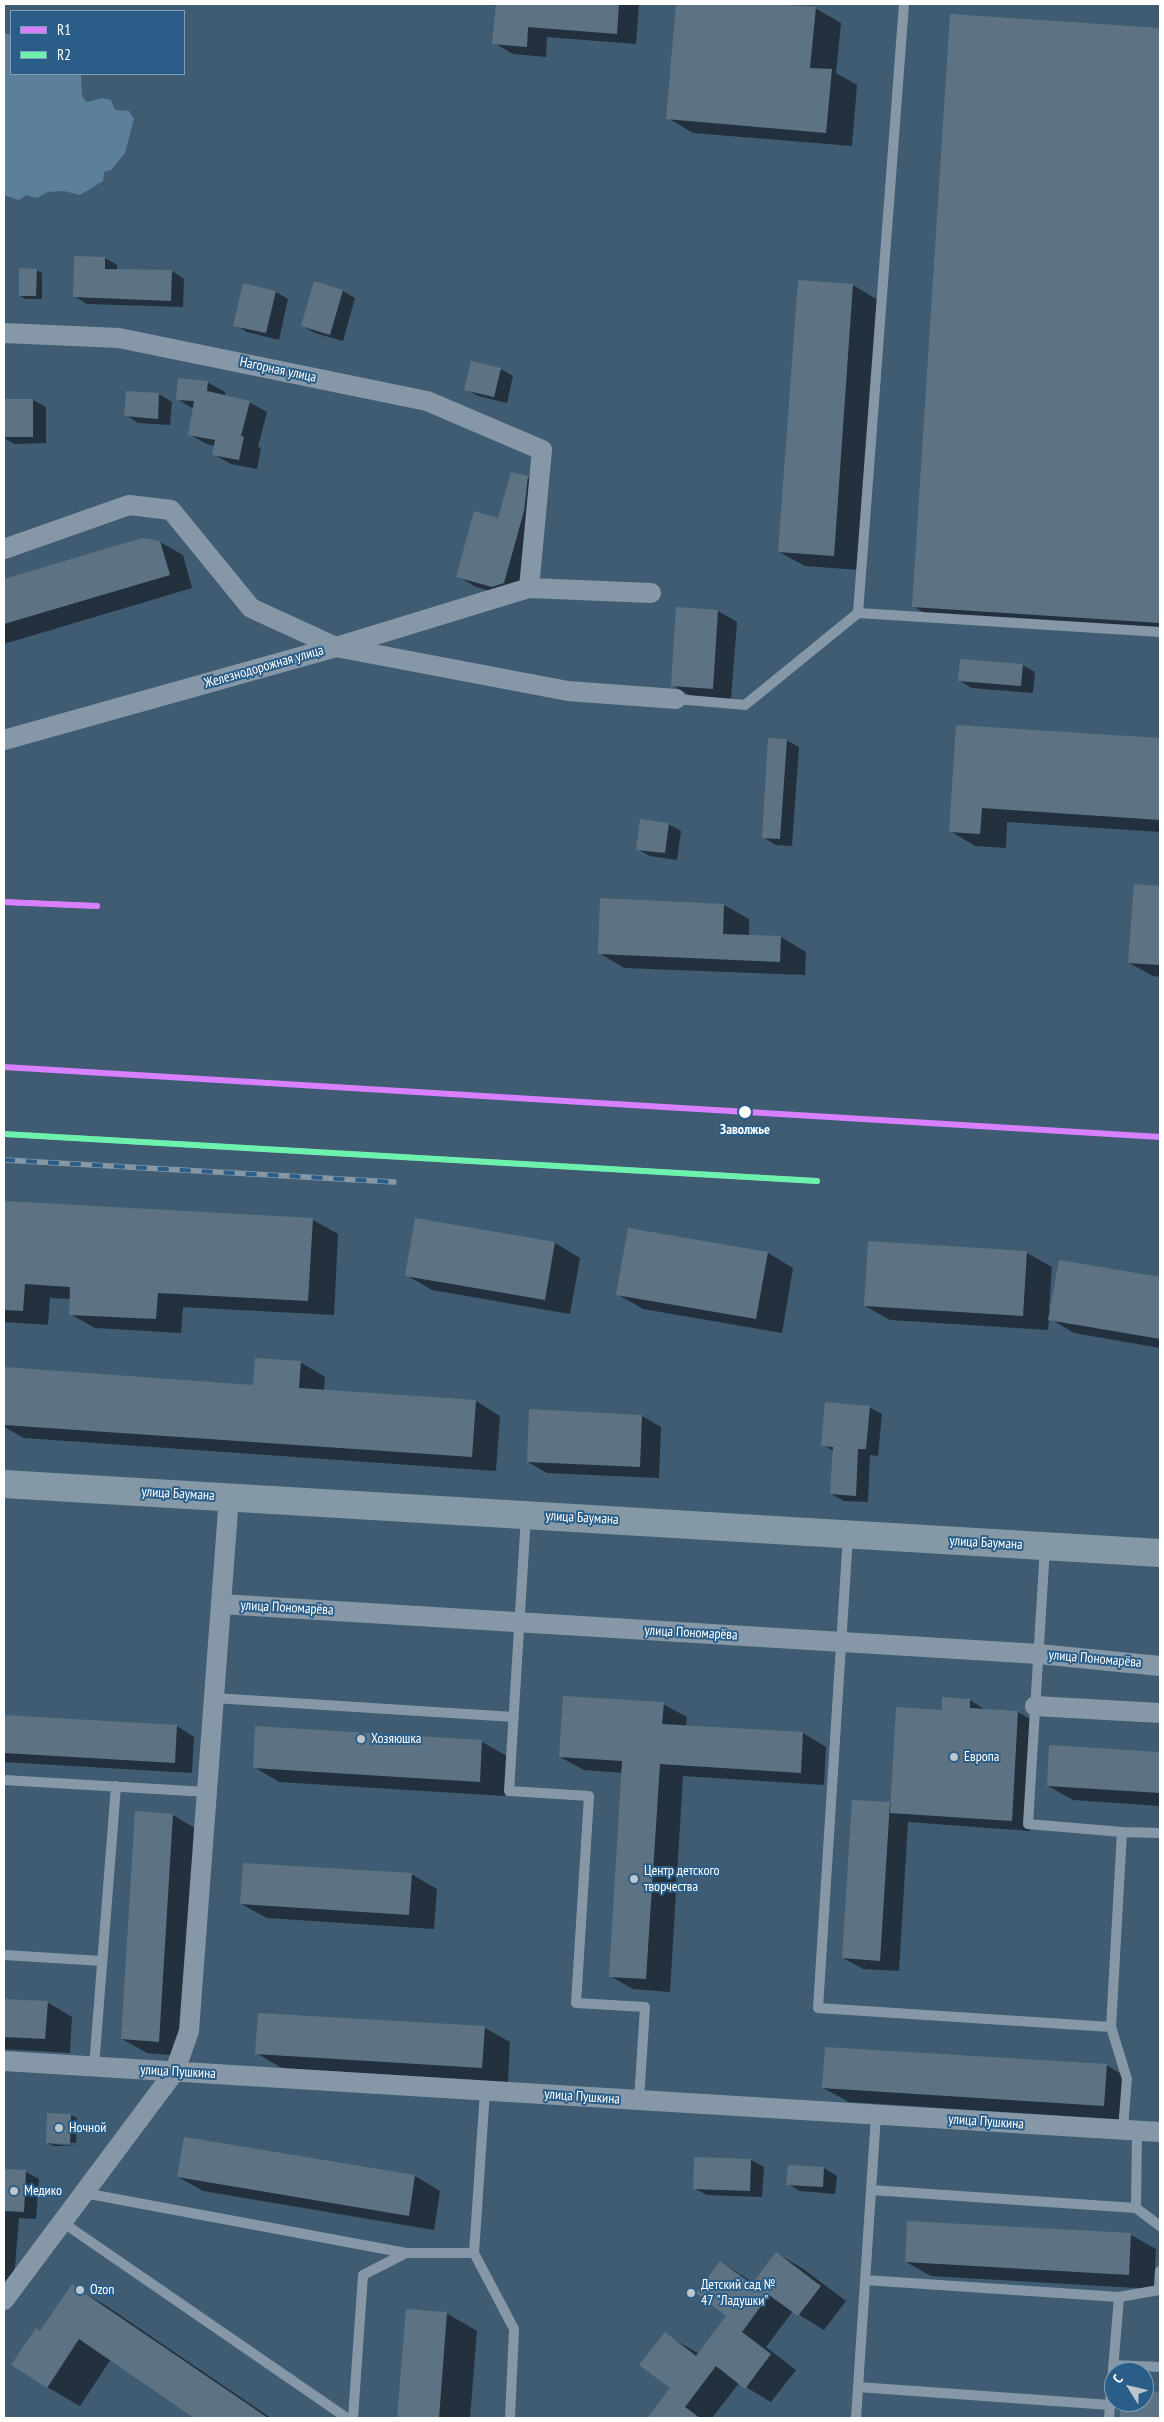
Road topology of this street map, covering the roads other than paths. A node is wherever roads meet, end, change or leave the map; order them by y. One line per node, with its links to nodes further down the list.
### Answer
1 (904, 4): 6 (lane)
2 (4, 333): 4 (street, Нагорная улица)
3 (4, 549): 8 (street)
4 (529, 588): 5 (street); 8 (street)
5 (651, 593)
6 (858, 613): 7 (lane); 9 (lane)
7 (1160, 632)
8 (336, 647): 9 (street, Железнодорожная улица); 10 (street, Железнодорожная улица)
9 (676, 700)
10 (4, 740)
11 (4, 1484): 12 (main road, улица Баумана)
12 (229, 1497): 13 (main road, улица Баумана); 17 (street)
13 (526, 1515): 14 (main road, улица Баумана); 18 (lane)
14 (848, 1534): 15 (main road, улица Баумана); 19 (lane)
15 (1045, 1546): 16 (main road, улица Баумана); 20 (lane)
16 (1160, 1554)
17 (221, 1604): 18 (street, улица Пономарёва); 22 (street)
18 (520, 1622): 19 (street, улица Пономарёва); 25 (lane)
19 (841, 1642): 20 (street, улица Пономарёва); 33 (lane)
20 (1039, 1654): 21 (street, улица Пономарёва); 23 (lane)
21 (1160, 1666)
22 (214, 1698): 25 (lane); 28 (street)
23 (1035, 1706): 24 (street); 29 (lane)
24 (1160, 1713)
25 (514, 1717): 38 (lane)
26 (4, 1780): 27 (lane)
27 (116, 1786): 28 (lane); 32 (lane)
28 (207, 1792): 36 (street)
29 (1122, 1832): 30 (lane); 33 (lane)
30 (1160, 1833)
31 (4, 1955): 32 (lane)
32 (102, 1961): 35 (lane)
33 (1111, 2027): 40 (lane)
34 (4, 2061): 35 (street, улица Пушкина)
35 (94, 2067): 36 (street, улица Пушкина)
36 (175, 2071): 37 (street, улица Пушкина); 43 (street)
37 (485, 2091): 38 (street, улица Пушкина); 48 (lane)
38 (640, 2100): 39 (street, улица Пушкина)
39 (876, 2115): 40 (street, улица Пушкина); 42 (lane)
40 (1130, 2130): 41 (street, улица Пушкина); 44 (lane)
41 (1160, 2132)
42 (871, 2190): 44 (lane); 50 (lane)
43 (84, 2193): 45 (street); 47 (lane)
44 (1136, 2208): 46 (lane)
45 (62, 2222): 52 (street); 56 (lane)
46 (1160, 2226)
47 (406, 2253): 48 (lane); 57 (lane)
48 (474, 2253): 58 (lane)
49 (1160, 2271): 51 (lane)
50 (865, 2280): 51 (lane); 54 (lane)
51 (1119, 2298): 53 (lane)
52 (4, 2300)
53 (1113, 2362)
54 (858, 2387): 55 (lane); 59 (lane)
55 (1104, 2405)
56 (347, 2418)
57 (352, 2418)
58 (510, 2418)
59 (856, 2418)

